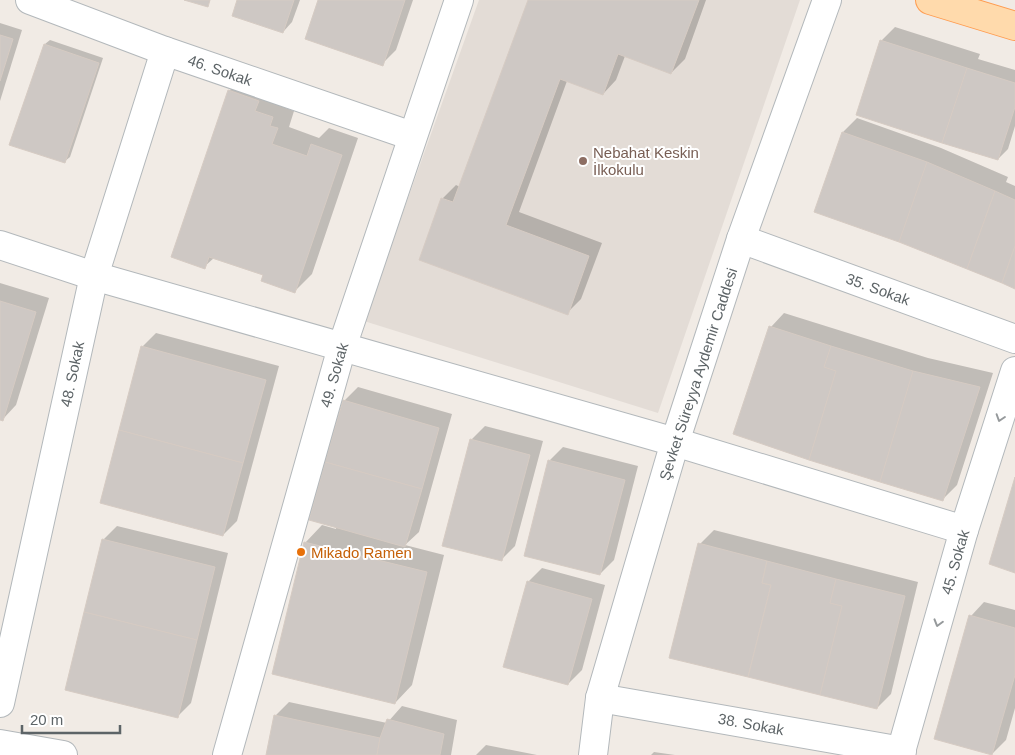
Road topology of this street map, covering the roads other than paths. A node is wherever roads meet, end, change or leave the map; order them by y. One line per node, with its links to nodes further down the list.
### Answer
1 (30, 0): 6 (street, 46. Sokak)
2 (459, 0): 7 (street, 49. Sokak)
3 (827, 0): 8 (street, Şevket Süreyya Aydemir Caddesi)
4 (930, 0): 5 (main road)
5 (1015, 26)
6 (165, 51): 7 (street, 46. Sokak); 10 (street, 48. Sokak)
7 (412, 136): 12 (street, 49. Sokak)
8 (741, 239): 11 (street, 35. Sokak); 14 (street, Şevket Süreyya Aydemir Caddesi)
9 (0, 245): 10 (street)
10 (94, 276): 12 (street); 17 (street, 48. Sokak)
11 (1015, 339)
12 (342, 346): 14 (street); 21 (street, 49. Sokak)
13 (1015, 371): 15 (street, 45. Sokak, one-way to 15)
14 (676, 442): 15 (street); 16 (street, Şevket Süreyya Aydemir Caddesi)
15 (964, 530): 19 (street, 45. Sokak, one-way to 19)
16 (600, 698): 19 (street, 38. Sokak); 22 (street, Şevket Süreyya Aydemir Caddesi)
17 (0, 703)
18 (0, 744): 20 (street)
19 (901, 753)
20 (64, 755)
21 (227, 755)
22 (594, 755)

